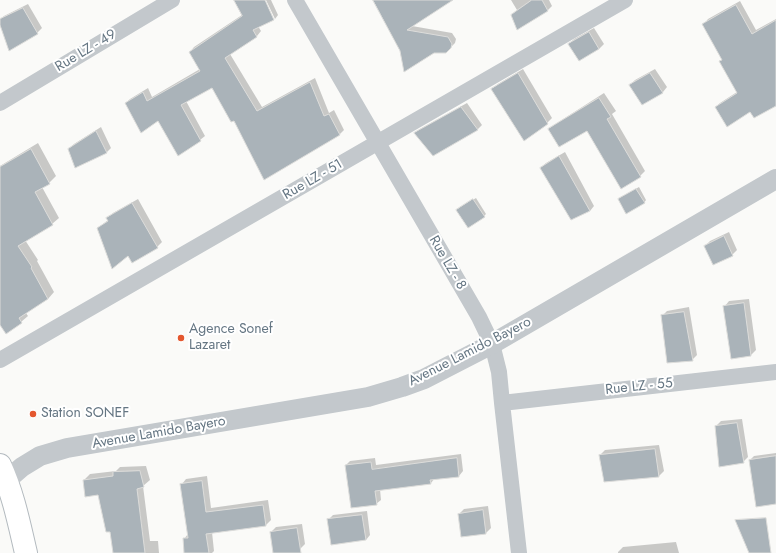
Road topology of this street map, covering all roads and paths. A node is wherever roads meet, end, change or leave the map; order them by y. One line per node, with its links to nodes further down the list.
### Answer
1 (172, 0): 4 (street, Rue LZ - 49)
2 (294, 0): 5 (street, Rue LZ - 8)
3 (626, 0): 5 (street, Rue LZ - 51)
4 (0, 103)
5 (377, 142): 7 (street, Rue LZ - 8); 8 (street, Rue LZ - 51)
6 (776, 179): 7 (street, Avenue Lamido Bayero)
7 (492, 344): 10 (street, Rue LZ - 8); 11 (street, Avenue Lamido Bayero)
8 (0, 360)
9 (776, 372): 10 (street, Rue LZ - 55)
10 (502, 403): 13 (street, Rue LZ - 8)
11 (2, 477): 12 (main road)
12 (26, 553)
13 (519, 553)

